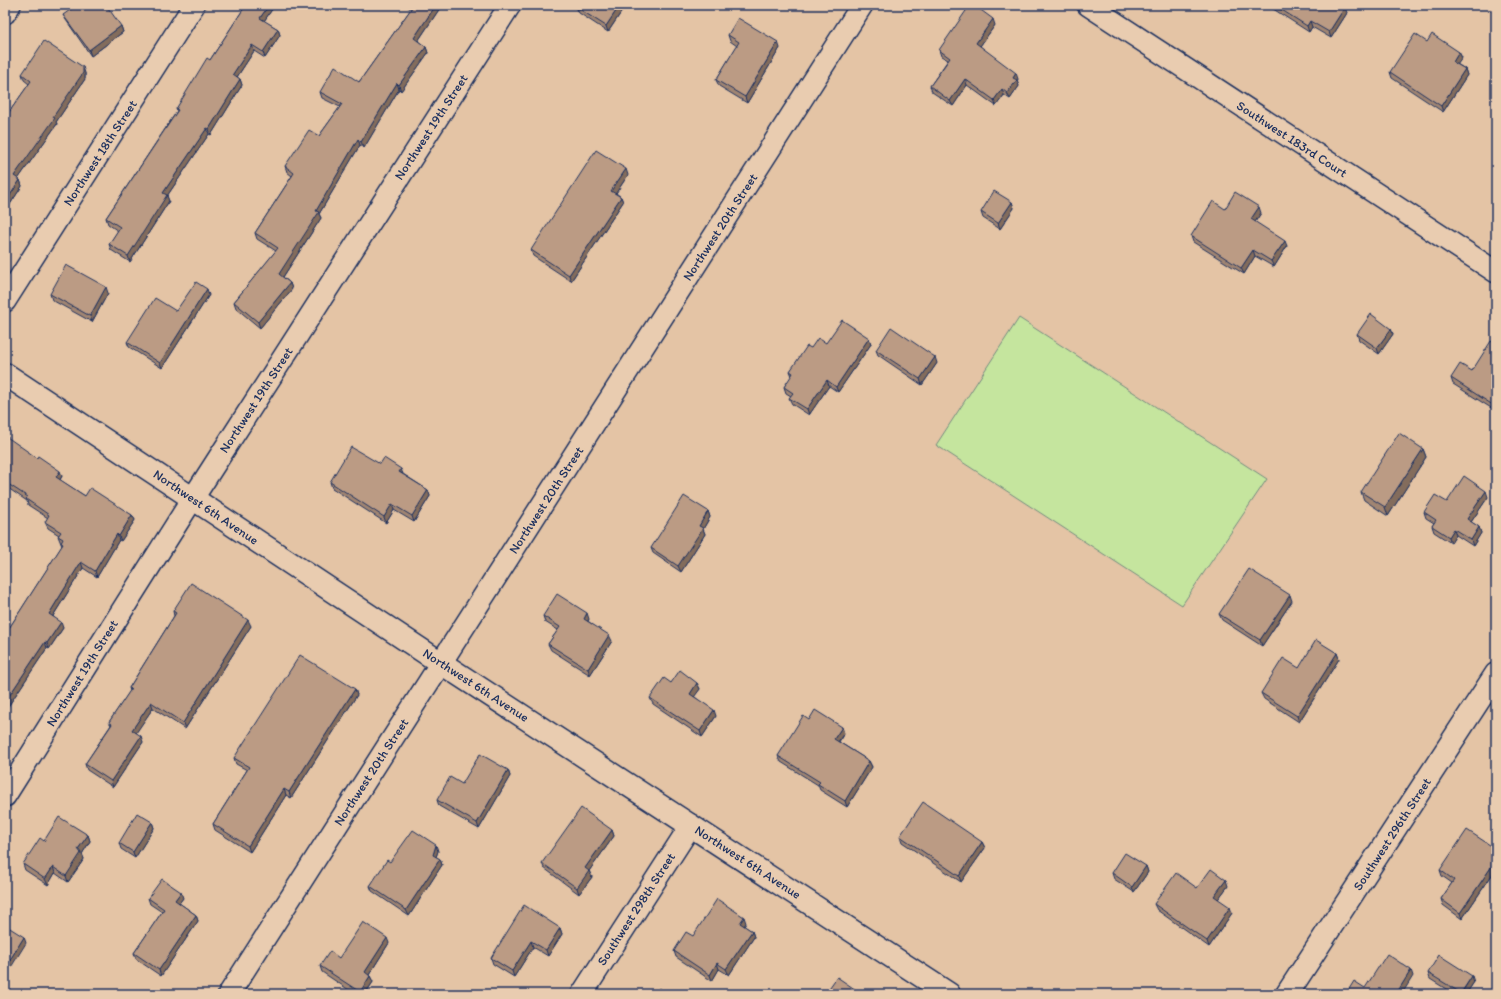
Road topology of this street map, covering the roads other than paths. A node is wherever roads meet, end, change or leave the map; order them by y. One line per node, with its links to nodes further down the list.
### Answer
1 (10, 5): 6 (street)
2 (194, 5): 8 (street, Northwest 18th Street)
3 (510, 5): 10 (street, Northwest 19th Street)
4 (862, 5): 11 (street, Northwest 20th Street)
5 (1088, 5): 7 (street, Southwest 183rd Court)
6 (5, 13)
7 (1496, 272)
8 (5, 301)
9 (5, 374): 10 (street, Northwest 6th Avenue)
10 (193, 498): 11 (street, Northwest 6th Avenue); 13 (street, Northwest 19th Street)
11 (441, 663): 14 (street, Northwest 6th Avenue); 16 (street, Northwest 20th Street)
12 (1496, 674): 18 (street, Southwest 296th Street)
13 (5, 796)
14 (691, 825): 15 (street, Northwest 6th Avenue); 17 (street, Southwest 298th Street)
15 (940, 992)
16 (229, 994)
17 (582, 994)
18 (1287, 994)

